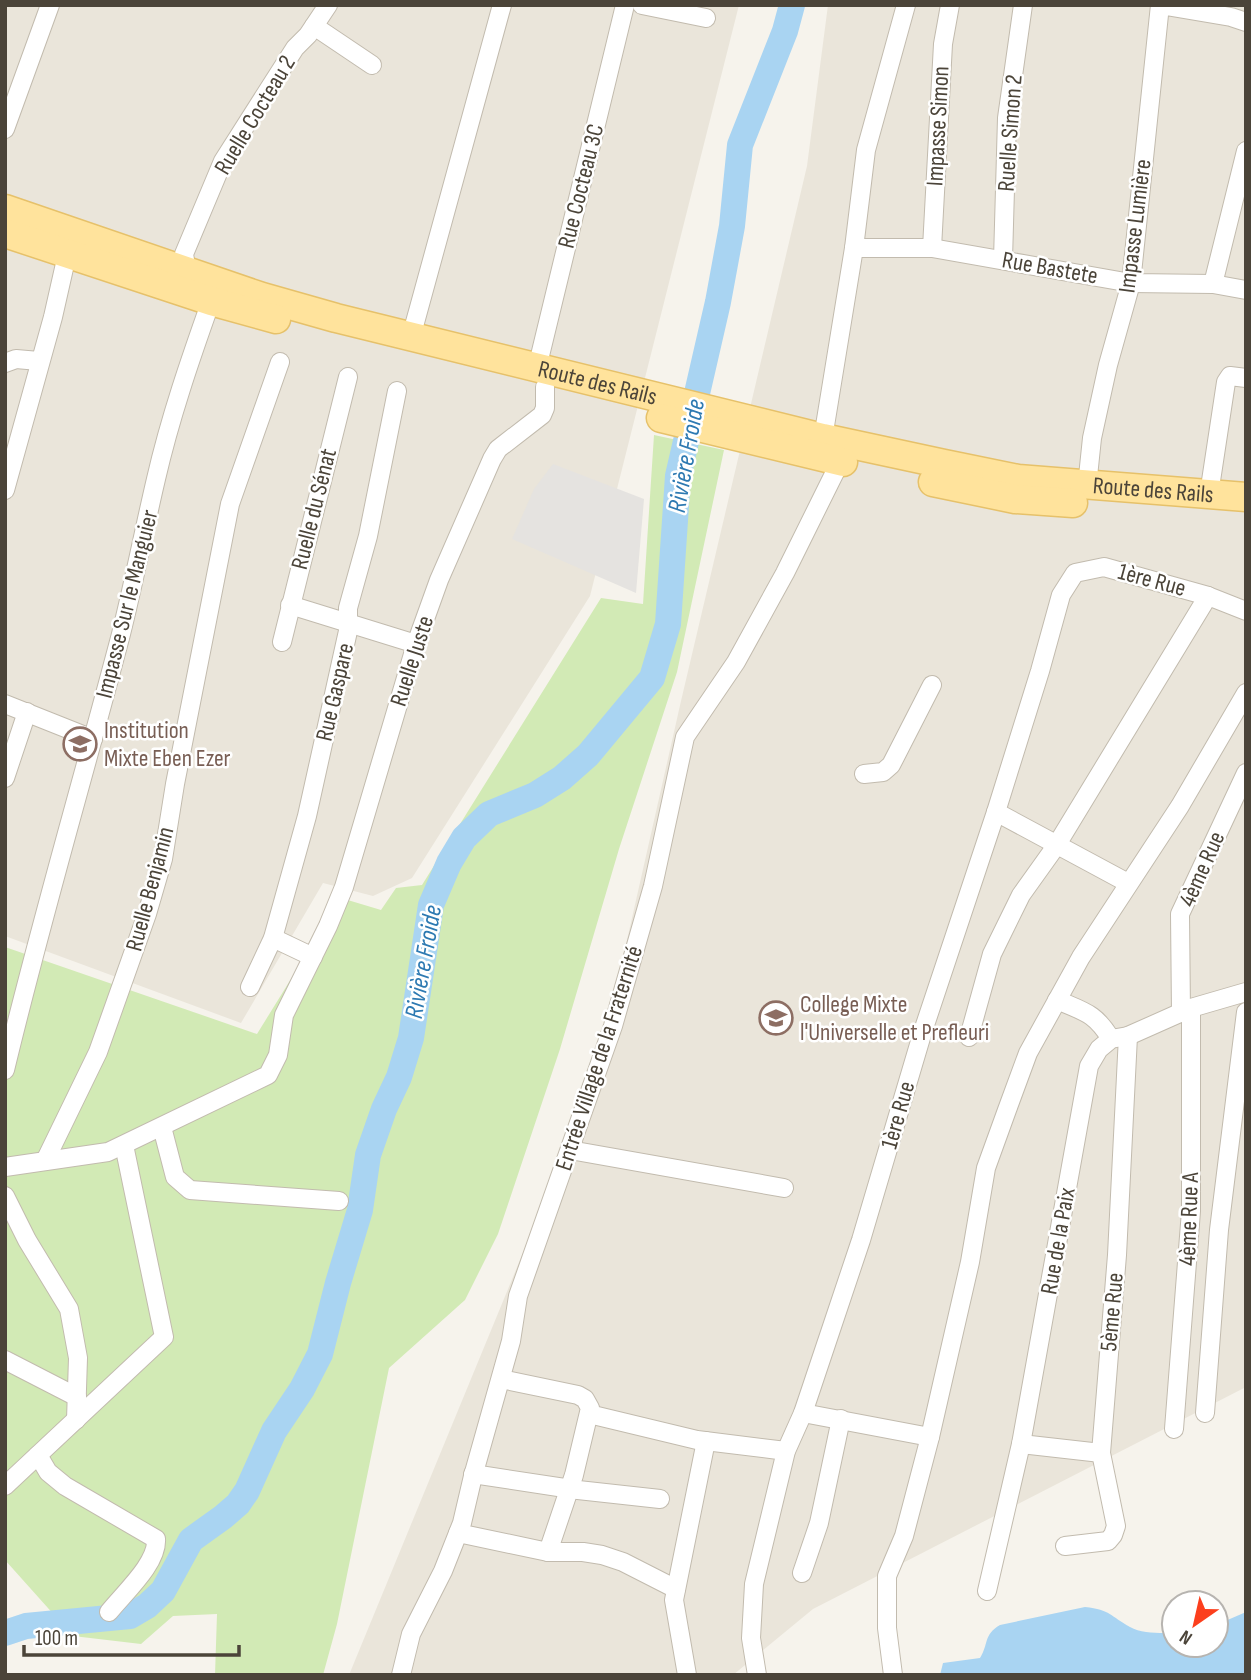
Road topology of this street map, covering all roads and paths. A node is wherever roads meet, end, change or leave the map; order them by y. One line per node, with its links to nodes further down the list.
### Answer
1 (50, 5): 14 (street)
2 (328, 5): 12 (street, Ruelle Cocteau 2)
3 (502, 5): 27 (street)
4 (625, 5): 32 (street, Rue Cocteau 3C)
5 (642, 5): 11 (street)
6 (906, 5): 19 (street)
7 (950, 5): 18 (street, Impasse Simon)
8 (1023, 5): 21 (street, Ruelle Simon 2)
9 (1160, 5): 10 (street); 23 (street, Impasse Lumière)
10 (1237, 15)
11 (706, 18)
12 (314, 26): 13 (street); 22 (street, Ruelle Cocteau 2)
13 (372, 65)
14 (5, 129)
15 (1246, 151): 24 (street)
16 (5, 209): 22 (main road, Route des Rails)
17 (5, 233): 20 (main road, Route des Rails)
18 (932, 247): 19 (street, Rue Bastete); 21 (street, Rue Bastete)
19 (854, 248): 36 (street)
20 (67, 255): 26 (main road, Route des Rails); 28 (street)
21 (1003, 260): 23 (street, Rue Bastete)
22 (187, 272): 27 (main road, Route des Rails)
23 (1131, 283): 24 (street, Rue Bastete); 38 (street, Impasse Lumière)
24 (1213, 284): 25 (street, Rue Bastete)
25 (1246, 290)
26 (211, 301): 32 (main road, Route des Rails); 53 (street, Impasse Sur le Manguier)
27 (411, 337): 32 (main road, Route des Rails)
28 (39, 361): 30 (street); 39 (street)
29 (280, 362): 73 (street, Ruelle Benjamin)
30 (5, 363)
31 (348, 377): 44 (street, Ruelle du Sénat)
32 (541, 377): 35 (main road, Route des Rails); 48 (street, Ruelle Juste)
33 (1246, 378): 40 (street)
34 (397, 391): 46 (street, Rue Gaspare)
35 (779, 437): 36 (main road, Route des Rails); 37 (main road, Route des Rails)
36 (823, 438): 38 (main road, Route des Rails)
37 (840, 461): 42 (main road, Route des Rails); 72 (street, Entrée Village de la Fraternité)
38 (1087, 486): 40 (main road, Route des Rails)
39 (5, 490)
40 (1209, 494): 41 (main road, Route des Rails)
41 (1246, 497)
42 (1246, 514)
43 (1208, 596): 45 (street, 1ère Rue); 57 (street, 1ère Rue); 58 (street)
44 (290, 605): 46 (street); 47 (street, Ruelle du Sénat)
45 (1246, 611)
46 (349, 621): 48 (street); 60 (street, Rue Gaspare)
47 (282, 642)
48 (416, 644): 61 (street, Ruelle Juste)
49 (932, 685): 55 (street)
50 (1246, 693): 59 (street)
51 (5, 704): 52 (street)
52 (27, 712): 53 (street); 56 (street)
53 (93, 739): 69 (street, Impasse Sur le Manguier)
54 (1246, 773): 65 (street, 4ème Rue)
55 (864, 774)
56 (5, 778)
57 (996, 812): 58 (street); 81 (street, 1ère Rue)
58 (1056, 846): 59 (street); 67 (street)
59 (1128, 883): 64 (street)
60 (273, 938): 61 (street); 62 (street, Rue Gaspare)
61 (313, 957): 70 (street, Ruelle Juste)
62 (250, 987)
63 (1246, 992): 65 (street, Rue de la Paix)
64 (1058, 1000): 68 (street); 87 (street)
65 (1186, 1011): 68 (street, Rue de la Paix); 86 (street, 4ème Rue A)
66 (1246, 1012): 82 (street)
67 (969, 1037)
68 (1119, 1037): 89 (street, Rue de la Paix); 91 (street, 5ème Rue)
69 (5, 1070)
70 (162, 1127): 71 (street, Ruelle Juste); 77 (street)
71 (124, 1145): 73 (street, Ruelle Juste); 85 (street)
72 (570, 1150): 75 (street); 79 (street, Entrée Village de la Fraternité)
73 (45, 1161): 74 (street, Ruelle Juste)
74 (5, 1167)
75 (784, 1188)
76 (5, 1196): 80 (street)
77 (339, 1201)
78 (5, 1360): 80 (street)
79 (502, 1379): 83 (street); 93 (street, Entrée Village de la Fraternité)
80 (77, 1397): 85 (street)
81 (803, 1413): 84 (street); 90 (street, 1ère Rue)
82 (1205, 1413)
83 (589, 1414): 88 (street); 95 (street)
84 (841, 1419): 87 (street); 100 (street)
85 (76, 1420): 92 (street)
86 (1174, 1429)
87 (930, 1437): 107 (street)
88 (706, 1441): 90 (street); 101 (street)
89 (1021, 1444): 91 (street); 102 (street, Rue de la Paix)
90 (786, 1451): 106 (street, 1ère Rue)
91 (1101, 1453): 98 (street, 5ème Rue)
92 (38, 1455): 94 (street); 103 (street)
93 (473, 1474): 95 (street); 97 (street, Entrée Village de la Fraternité)
94 (5, 1486)
95 (569, 1488): 96 (street); 99 (street)
96 (660, 1499)
97 (458, 1533): 99 (street); 104 (street, Entrée Village de la Fraternité)
98 (1065, 1546)
99 (548, 1552): 101 (street)
100 (802, 1573)
101 (676, 1589): 105 (street)
102 (987, 1591)
103 (109, 1612)
104 (401, 1675)
105 (687, 1675)
106 (757, 1675)
107 (893, 1675)

